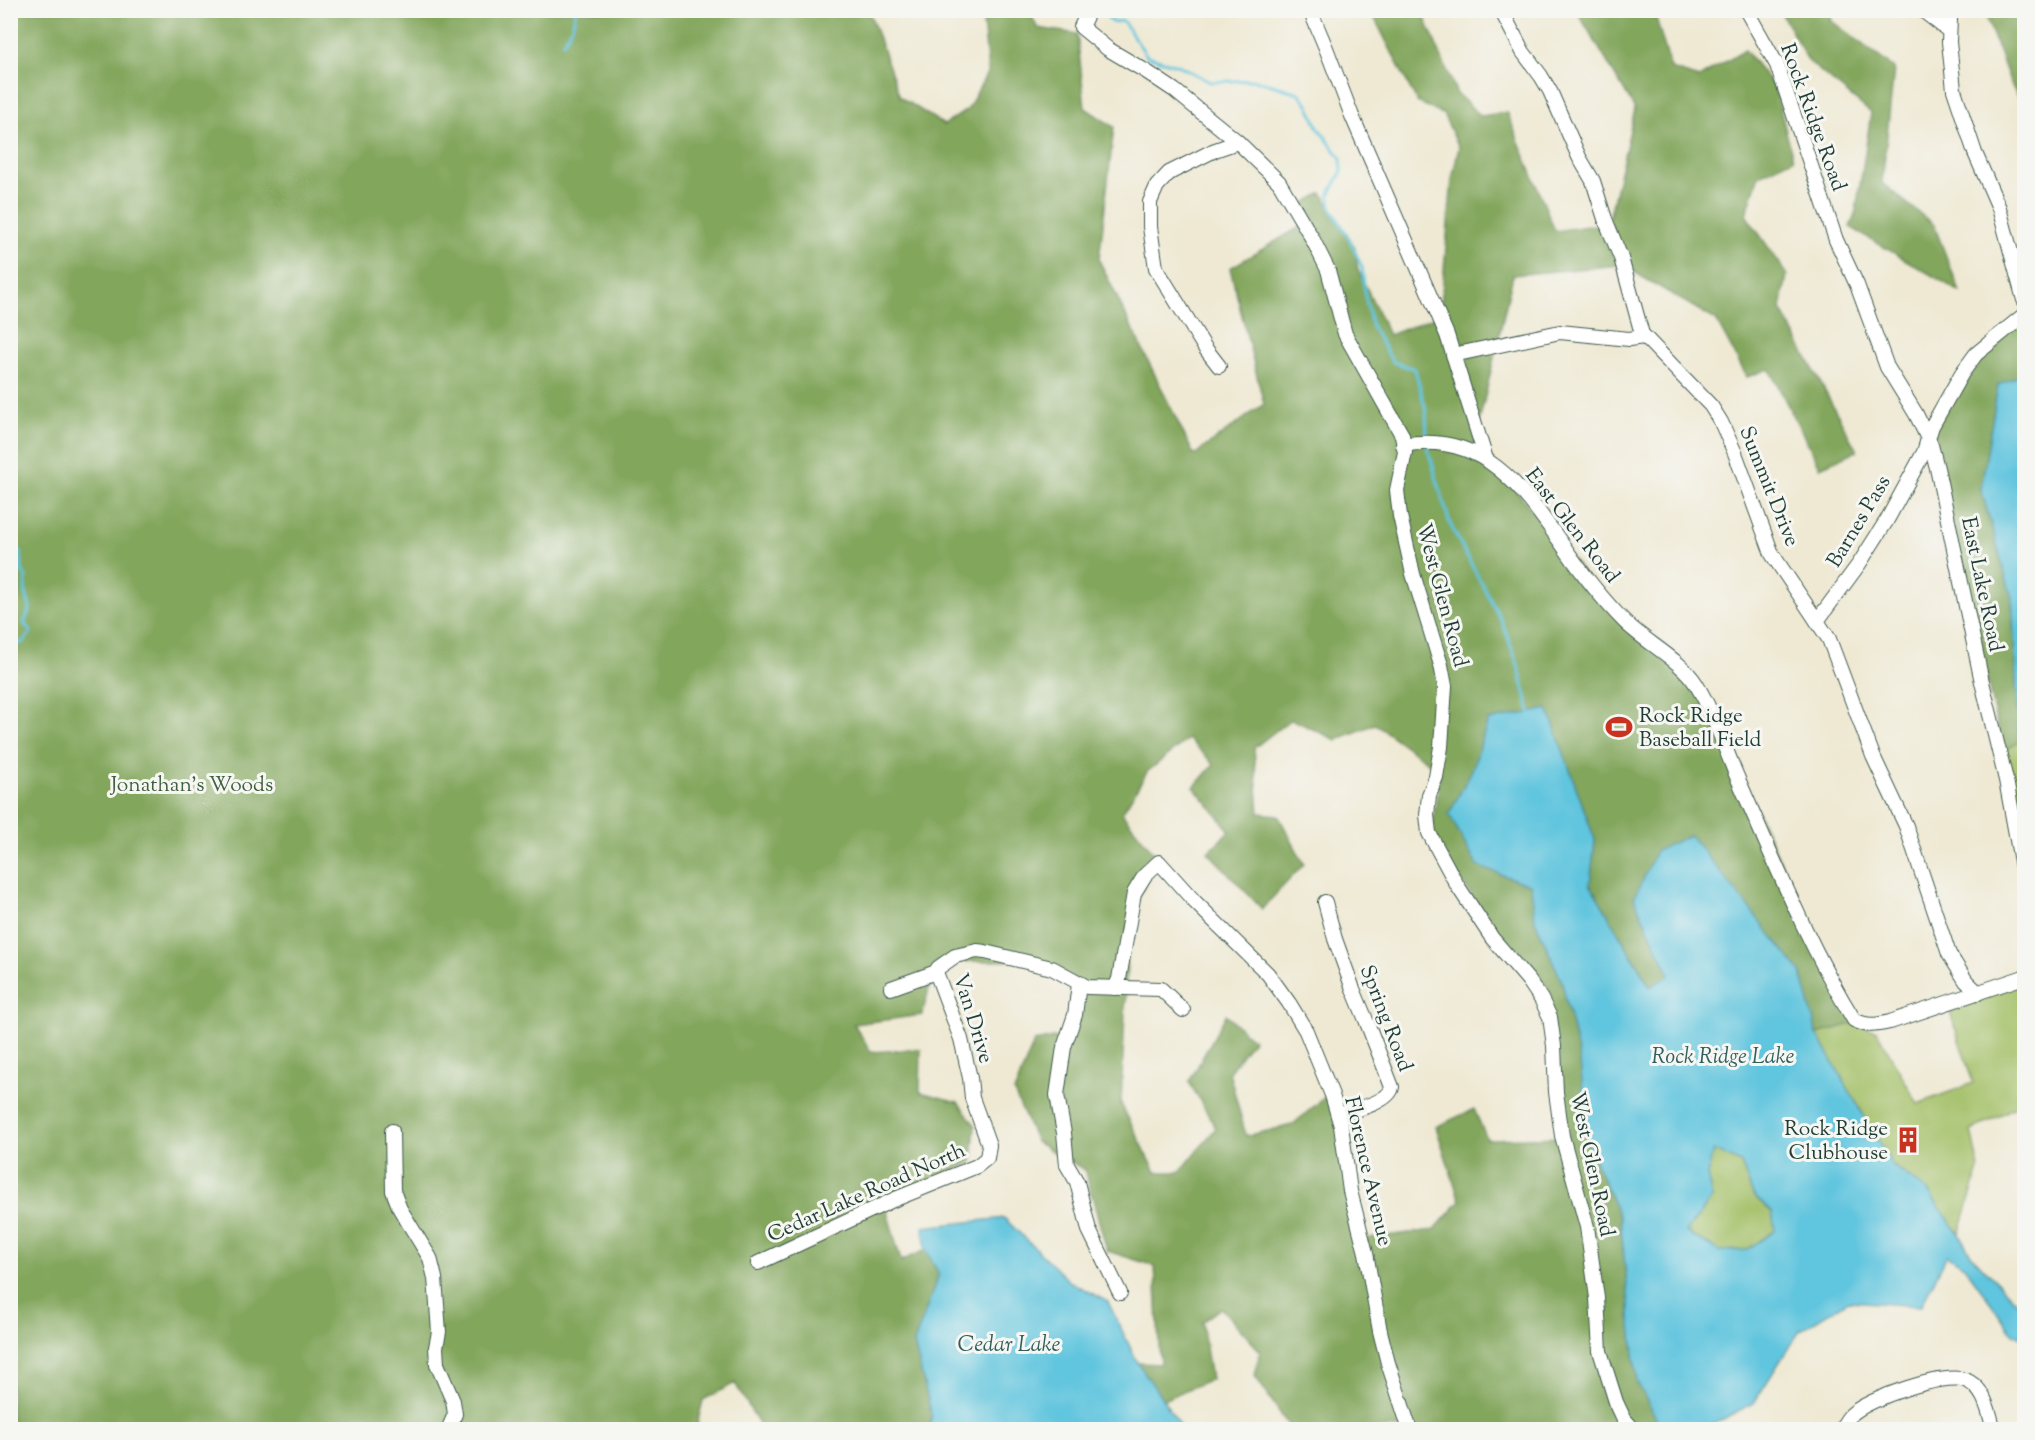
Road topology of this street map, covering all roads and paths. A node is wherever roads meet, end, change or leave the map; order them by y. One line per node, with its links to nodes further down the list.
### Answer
1 (1089, 10): 8 (street)
2 (1310, 10): 12 (street)
3 (1501, 10): 11 (street, Summit Drive)
4 (1746, 10): 14 (street, Rock Ridge Road)
5 (1922, 10): 7 (street)
6 (1947, 10): 7 (street)
7 (1949, 31): 9 (street)
8 (1238, 142): 13 (street); 15 (street)
9 (2025, 300)
10 (2025, 315): 14 (street, Barnes Pass)
11 (1644, 337): 12 (street); 17 (street, Summit Drive)
12 (1453, 355): 16 (street)
13 (1219, 366)
14 (1928, 440): 17 (street, Barnes Pass); 18 (street, East Lake Road)
15 (1410, 443): 16 (street, East Glen Road); 35 (street, West Glen Road)
16 (1486, 459): 25 (street, East Glen Road)
17 (1817, 621): 25 (street, Summit Drive)
18 (2025, 878)
19 (1325, 903): 27 (street, Spring Road)
20 (936, 972): 22 (street, Van Drive); 23 (street); 28 (street, Van Drive)
21 (2025, 977): 25 (street)
22 (1079, 984): 24 (street, Van Drive); 31 (street)
23 (891, 988)
24 (1115, 988): 26 (street, Van Drive); 27 (street, Florence Avenue)
25 (1978, 993)
26 (1183, 1010)
27 (1338, 1115): 34 (street, Florence Avenue)
28 (980, 1122): 30 (street, Cedar Lake Road North)
29 (392, 1131): 33 (street)
30 (758, 1263)
31 (1120, 1293)
32 (1851, 1424): 36 (street); 37 (street)
33 (448, 1430)
34 (1410, 1430)
35 (1634, 1430)
36 (1841, 1430)
37 (1994, 1430)

